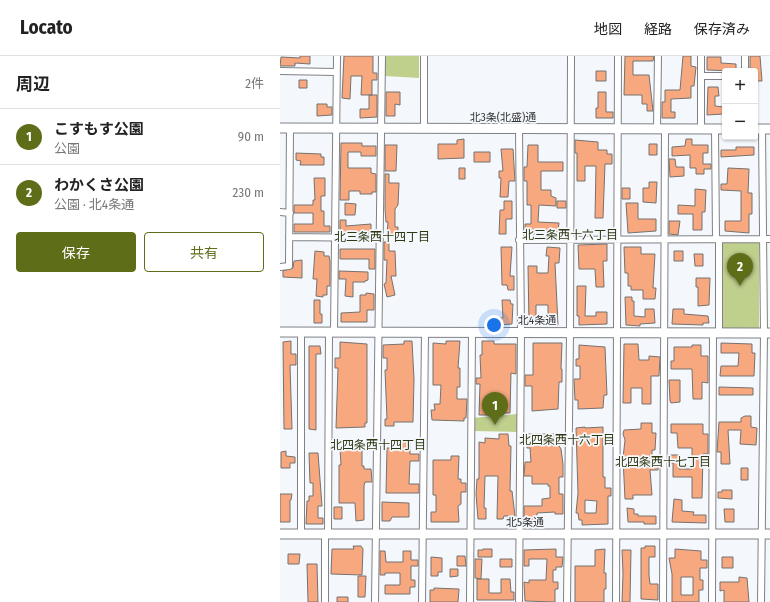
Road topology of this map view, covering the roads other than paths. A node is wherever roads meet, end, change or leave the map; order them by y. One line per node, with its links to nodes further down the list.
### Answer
1 (337, 56): 11 (street)
2 (382, 56): 17 (street)
3 (424, 56): 16 (street)
4 (570, 56): 19 (street)
5 (618, 56): 20 (street)
6 (658, 56): 21 (street)
7 (701, 56): 12 (street)
8 (745, 56): 9 (street)
9 (744, 68)
10 (280, 71): 11 (street)
11 (336, 72): 15 (street)
12 (701, 76): 13 (street); 22 (street)
13 (722, 76)
14 (285, 128): 15 (street, 北3条(北盛)通); 27 (street)
15 (336, 128): 17 (street, 北3条(北盛)通); 29 (street)
16 (424, 128): 17 (street, 北3条(北盛)通); 18 (street, 北3条(北盛)通)
17 (382, 129): 30 (street)
18 (519, 129): 19 (street, 北3条(北盛)通); 35 (street)
19 (570, 129): 20 (street, 北3条(北盛)通); 36 (street)
20 (618, 129): 21 (street, 北3条(北盛)通); 31 (street)
21 (661, 129): 22 (street, 北3条(北盛)通); 37 (street)
22 (701, 129): 23 (street, 北3条(北盛)通)
23 (715, 129): 24 (street, 北3条(北盛)通); 32 (street)
24 (722, 129)
25 (762, 129): 33 (street)
26 (280, 212): 27 (street)
27 (290, 212): 28 (street)
28 (290, 237): 29 (street); 38 (street)
29 (335, 238): 30 (street); 41 (street)
30 (379, 238): 42 (street)
31 (617, 239): 36 (street); 37 (street); 47 (street)
32 (718, 239): 33 (street); 37 (street); 49 (street)
33 (763, 239): 34 (street); 50 (street)
34 (770, 239)
35 (519, 240): 36 (street); 45 (street)
36 (570, 240): 46 (street)
37 (665, 240): 48 (street)
38 (280, 266)
39 (280, 332): 40 (street, 北4条通)
40 (301, 332): 41 (street, 北4条通); 52 (street)
41 (332, 332): 42 (street, 北4条通); 53 (street)
42 (377, 332): 43 (street, 北4条通); 54 (street)
43 (425, 332): 44 (street, 北4条通); 55 (street)
44 (472, 332): 45 (street, 北4条通); 56 (street)
45 (521, 332): 46 (street, 北4条通); 57 (street)
46 (570, 333): 47 (street, 北4条通); 58 (street)
47 (617, 333): 48 (street, 北4条通); 59 (street)
48 (664, 333): 49 (street, 北4条通); 60 (street)
49 (716, 333): 50 (street, 北4条通); 61 (street)
50 (767, 333): 62 (street)
51 (280, 534): 52 (street, 北5条通)
52 (301, 534): 53 (street, 北5条通)
53 (327, 534): 54 (street, 北5条通); 63 (street)
54 (375, 534): 55 (street, 北5条通); 64 (street)
55 (423, 534): 56 (street, 北5条通); 65 (street)
56 (470, 534): 57 (street, 北5条通); 66 (street)
57 (518, 534): 58 (street, 北5条通); 67 (street)
58 (568, 534): 59 (street, 北5条通); 68 (street)
59 (615, 534): 60 (street, 北5条通); 69 (street)
60 (663, 534): 61 (street, 北5条通); 70 (street)
61 (711, 534): 62 (street, 北5条通); 71 (street)
62 (766, 534): 72 (street)
63 (325, 602)
64 (375, 602)
65 (422, 602)
66 (470, 602)
67 (519, 602)
68 (568, 602)
69 (616, 602)
70 (663, 602)
71 (712, 602)
72 (761, 602)

